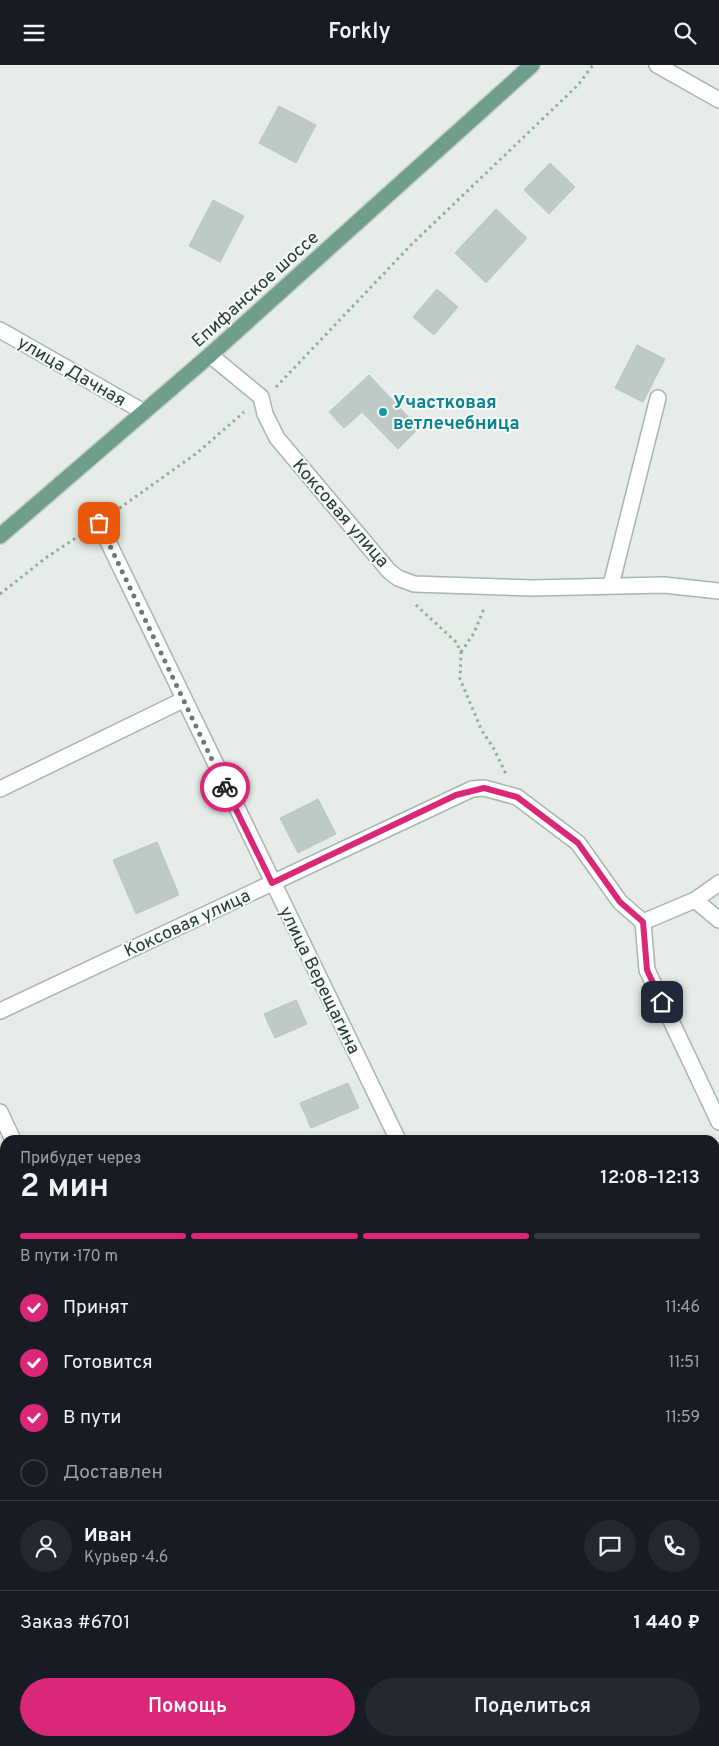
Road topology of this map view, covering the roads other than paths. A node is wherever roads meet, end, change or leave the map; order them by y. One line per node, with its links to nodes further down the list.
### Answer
1 (532, 65): 5 (main road, Епифанское шоссе)
2 (656, 65): 3 (street)
3 (719, 100)
4 (0, 330): 7 (street, улица Дачная)
5 (210, 355): 7 (main road, Епифанское шоссе); 10 (street, Коксовая улица)
6 (658, 398): 10 (street)
7 (144, 412): 9 (main road, Епифанское шоссе)
8 (99, 523): 12 (street, улица Верещагина)
9 (0, 536)
10 (610, 585): 11 (street, Коксовая улица)
11 (719, 591)
12 (183, 701): 13 (street); 14 (street, улица Верещагина)
13 (0, 789)
14 (272, 883): 18 (street, Коксовая улица); 19 (street, Коксовая улица); 23 (street, улица Верещагина)
15 (719, 883): 16 (street)
16 (695, 900): 17 (street); 18 (street)
17 (719, 920)
18 (643, 922): 21 (street)
19 (0, 1011)
20 (0, 1112): 22 (street)
21 (719, 1122)
22 (11, 1135)
23 (396, 1135)

